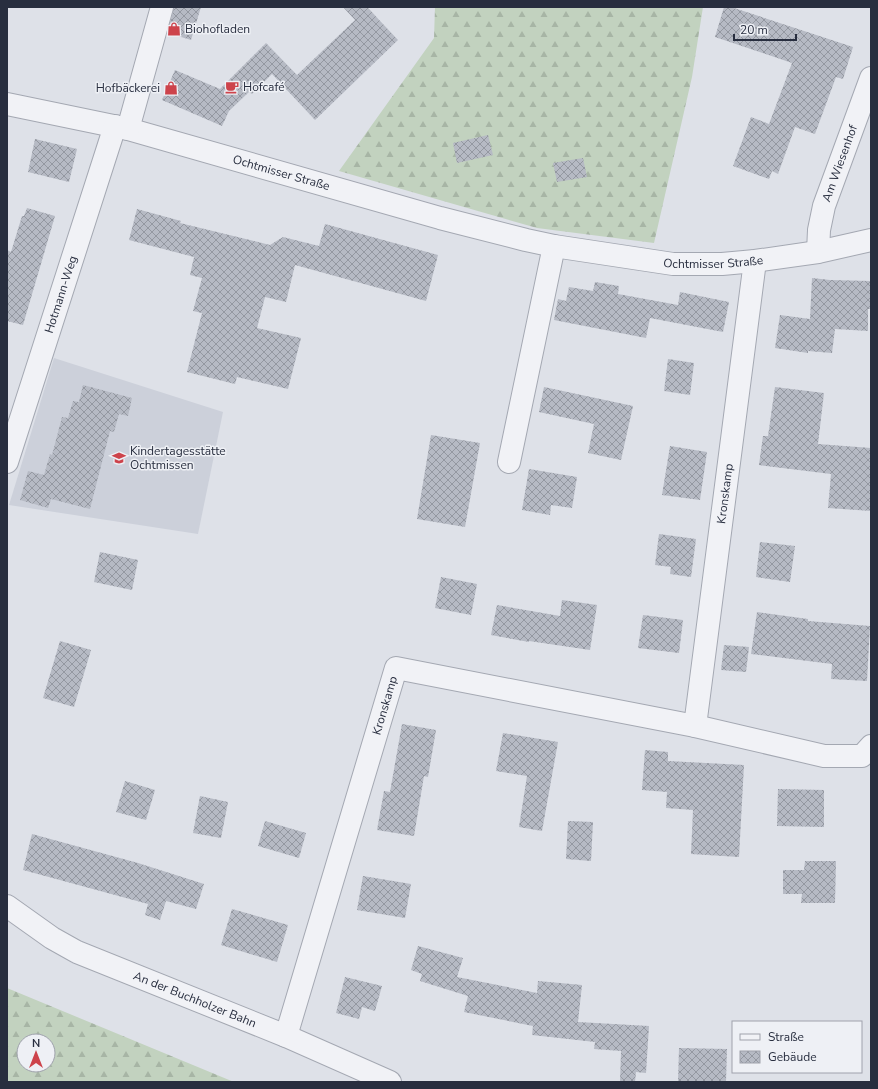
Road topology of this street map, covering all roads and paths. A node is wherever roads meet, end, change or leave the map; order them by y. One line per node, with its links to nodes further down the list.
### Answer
1 (162, 7): 4 (street, Hotmann-Weg)
2 (871, 78): 7 (street, Am Wiesenhof)
3 (7, 104): 4 (street, Ochtmisser Straße)
4 (122, 128): 6 (street, Ochtmisser Straße); 9 (street, Hotmann-Weg)
5 (871, 240): 7 (street, Ochtmisser Straße)
6 (554, 246): 8 (street, Ochtmisser Straße); 10 (street)
7 (818, 252): 8 (street, Ochtmisser Straße)
8 (755, 261): 11 (street, Kronskamp)
9 (7, 462)
10 (509, 462)
11 (695, 726): 12 (street, Kronskamp); 14 (street, Kronskamp)
12 (871, 746)
13 (7, 906): 14 (street, An der Buchholzer Bahn)
14 (286, 1036): 15 (street, An der Buchholzer Bahn)
15 (390, 1082)

